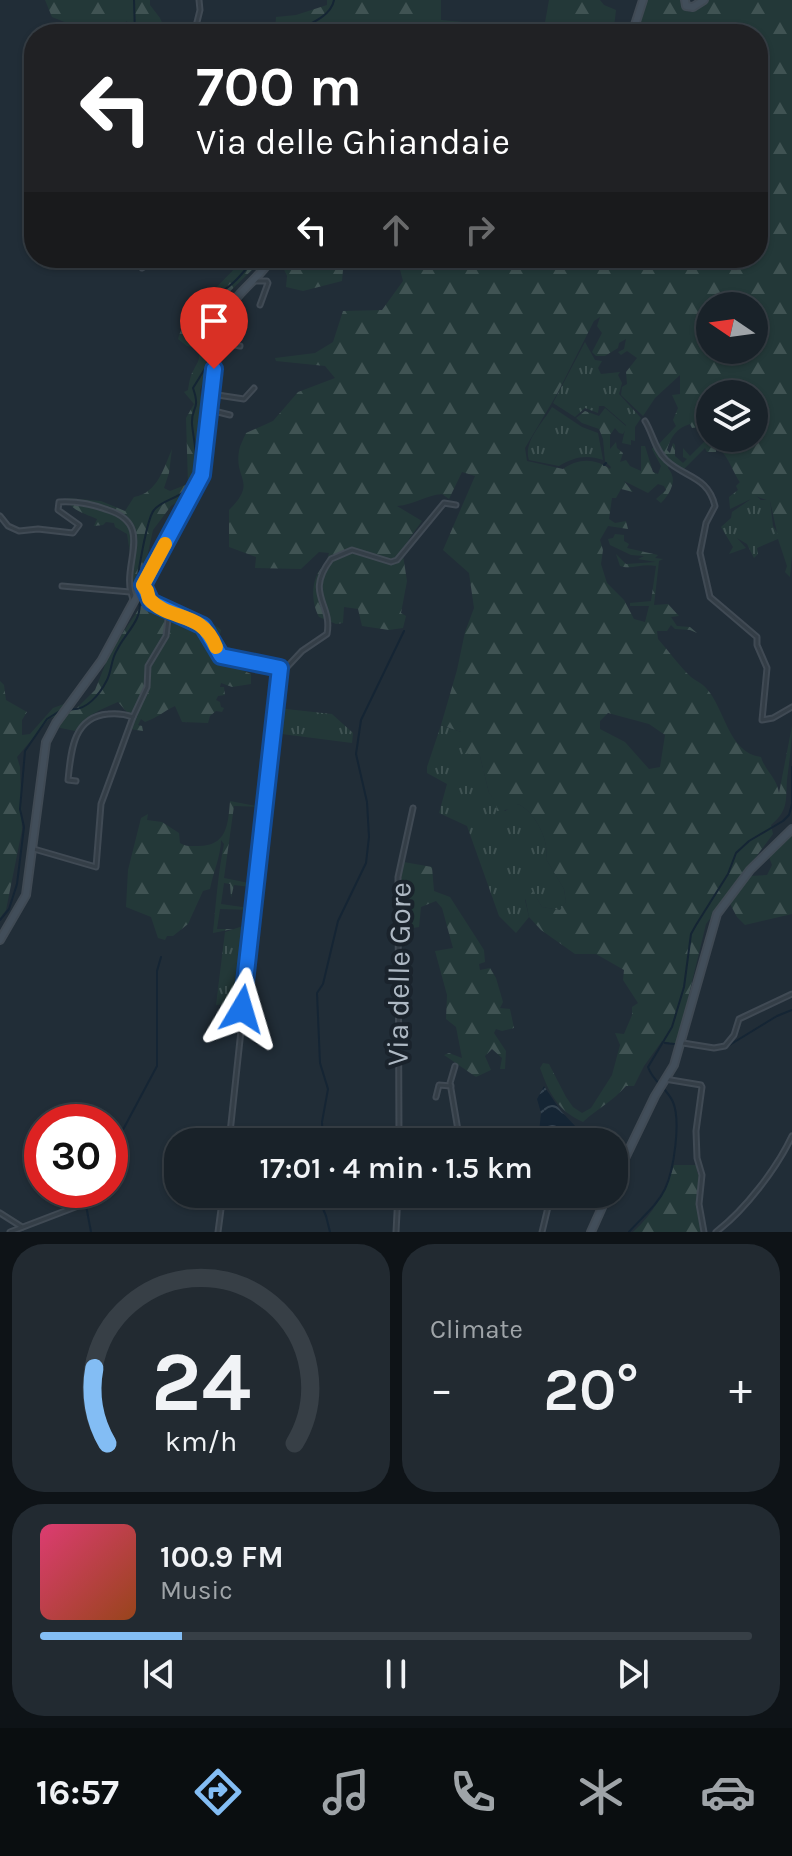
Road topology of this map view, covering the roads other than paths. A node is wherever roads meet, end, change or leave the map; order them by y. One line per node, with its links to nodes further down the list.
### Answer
1 (199, 0): 5 (street)
2 (643, 0): 6 (main road)
3 (685, 0): 4 (main road)
4 (704, 0)
5 (196, 24)
6 (635, 24)
7 (262, 268): 9 (street)
8 (265, 268): 9 (main road)
9 (256, 280): 10 (street); 11 (main road)
10 (260, 305)
11 (219, 342): 12 (street); 14 (main road)
12 (240, 346)
13 (254, 388): 14 (street)
14 (211, 394): 15 (main road)
15 (210, 410): 16 (street); 21 (main road)
16 (230, 415)
17 (645, 421): 24 (street)
18 (456, 505): 23 (street)
19 (0, 516): 21 (street)
20 (62, 586): 21 (street)
21 (137, 593): 22 (street); 29 (main road)
22 (169, 611): 23 (street); 25 (street)
23 (280, 668): 37 (street)
24 (792, 707)
25 (133, 717): 26 (street); 29 (street)
26 (76, 781)
27 (413, 808): 38 (street, Via delle Gore)
28 (792, 829): 32 (main road)
29 (34, 849): 30 (main road)
30 (0, 940)
31 (792, 994): 32 (street)
32 (682, 1042): 34 (main road)
33 (455, 1066): 35 (street)
34 (664, 1081): 41 (main road); 54 (street)
35 (451, 1086): 36 (street); 39 (street)
36 (436, 1097)
37 (231, 1128)
38 (399, 1128)
39 (458, 1128)
40 (792, 1136): 55 (street)
41 (628, 1152)
42 (73, 1208): 48 (street)
43 (221, 1208): 50 (street)
44 (397, 1208): 51 (street)
45 (548, 1208): 52 (street)
46 (602, 1208): 53 (main road)
47 (0, 1213): 48 (street)
48 (22, 1227): 49 (street)
49 (10, 1232)
50 (218, 1232)
51 (396, 1232)
52 (542, 1232)
53 (591, 1232)
54 (704, 1232)
55 (716, 1232)

